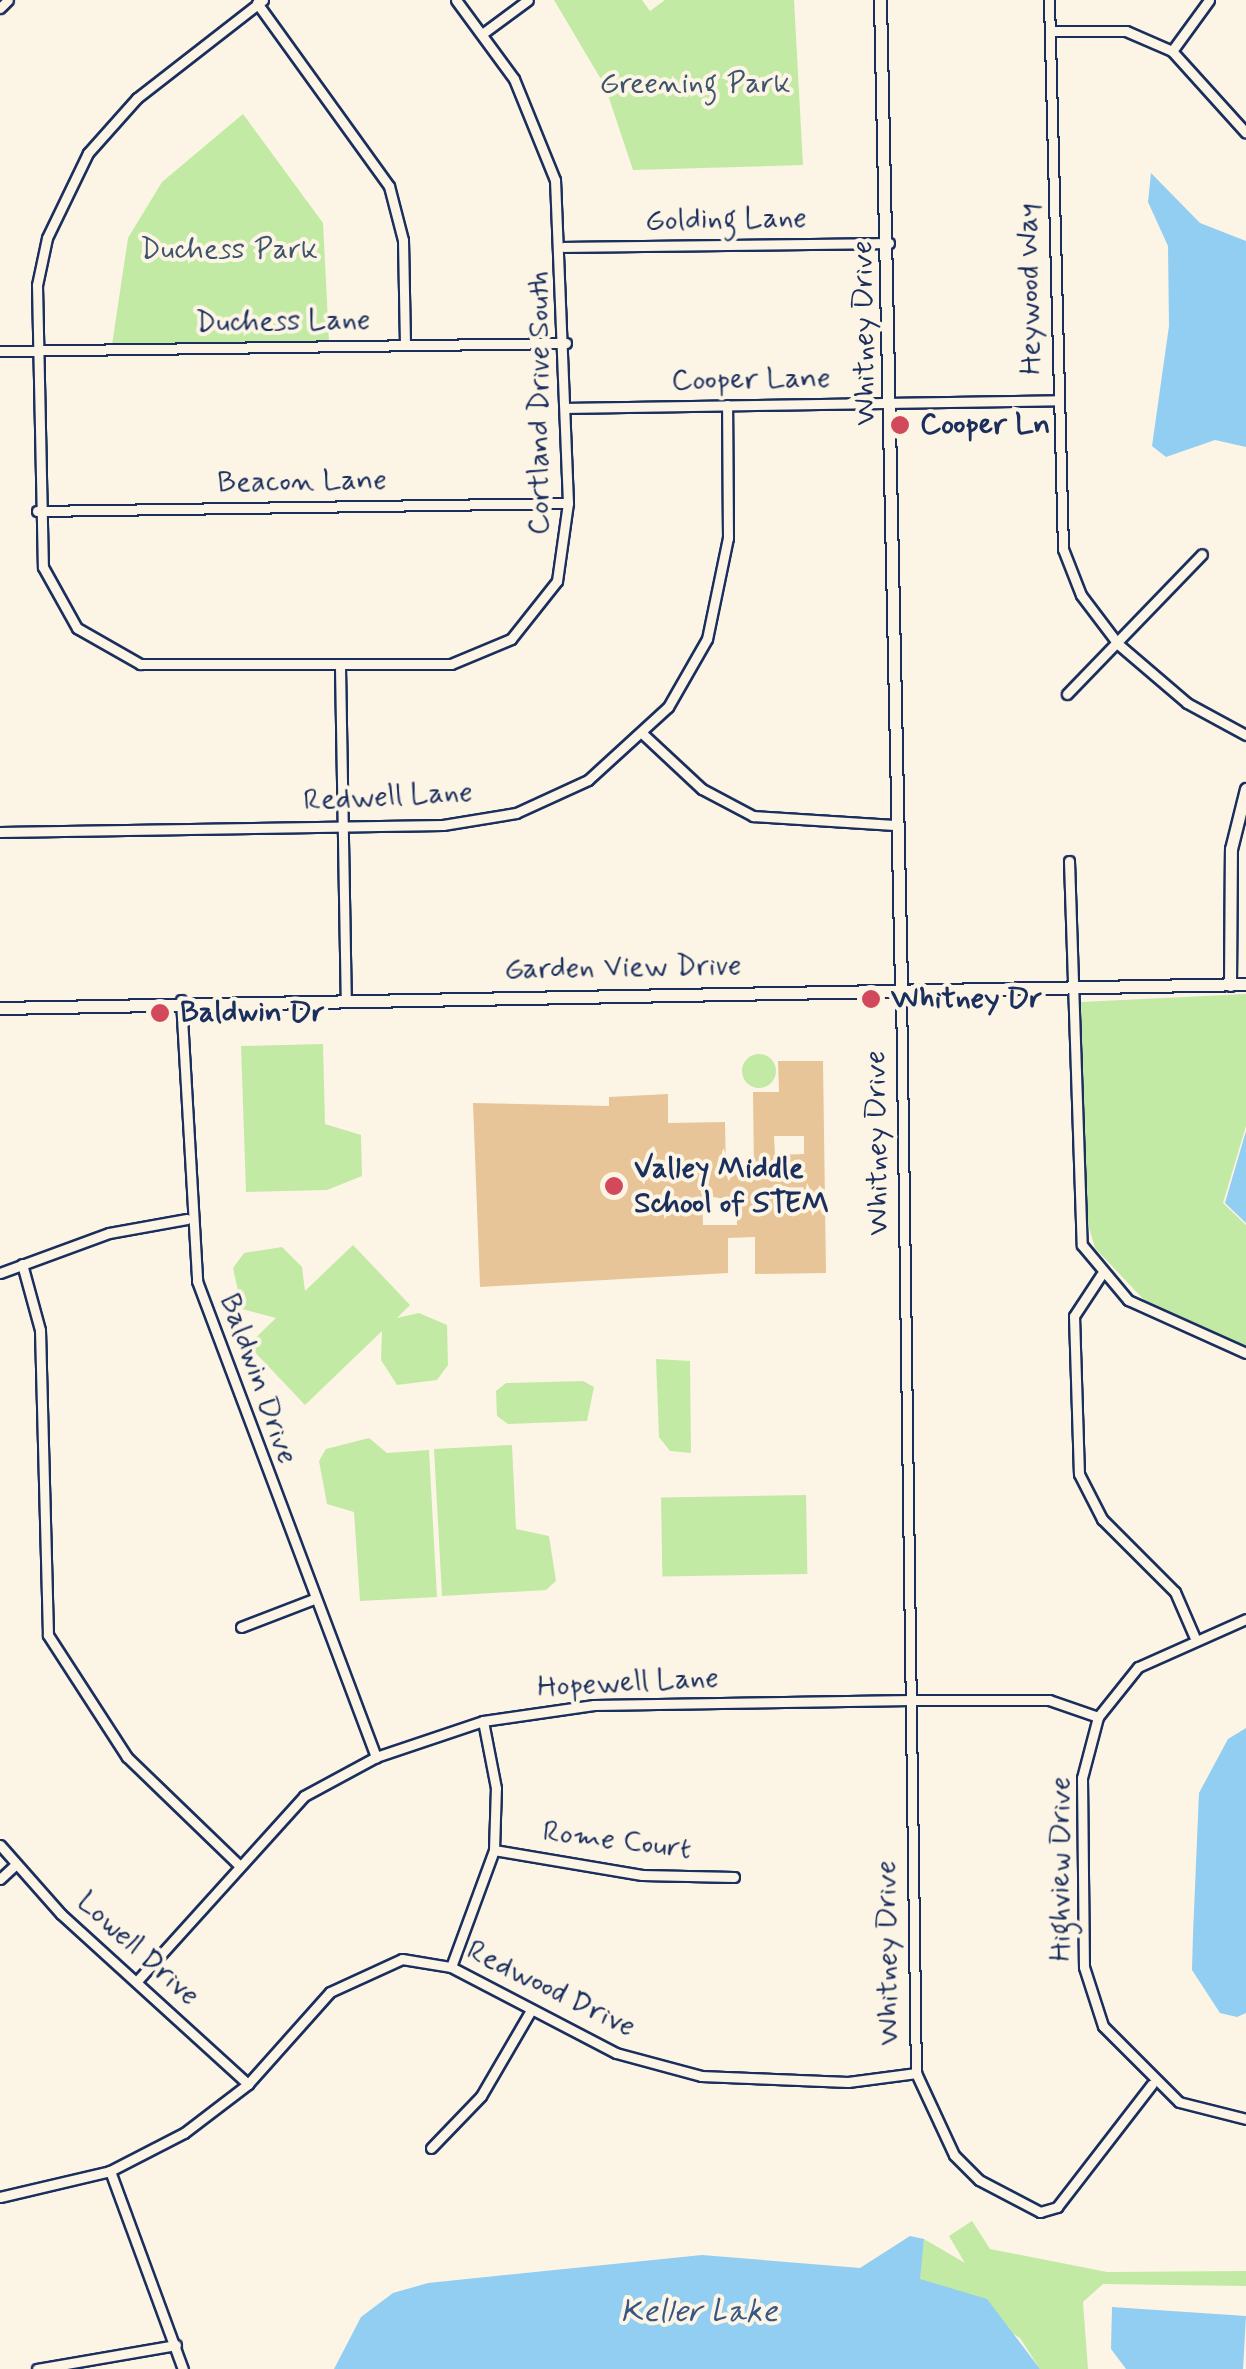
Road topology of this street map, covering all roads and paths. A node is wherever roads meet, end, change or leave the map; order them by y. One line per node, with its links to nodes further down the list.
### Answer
1 (8, 0): 8 (street)
2 (456, 0): 10 (street, Cortland Drive South)
3 (528, 0): 10 (street)
4 (880, 0): 13 (street, Whitney Drive)
5 (1048, 0): 9 (street, Heywood Way)
6 (1209, 0): 11 (street)
7 (259, 1): 16 (street); 17 (street, Cortland Drive South)
8 (0, 8)
9 (1051, 31): 11 (street); 19 (street, Heywood Way)
10 (482, 34): 14 (street, Cortland Drive South)
11 (1172, 51): 12 (street)
12 (1246, 133)
13 (889, 243): 14 (street, Golding Lane); 20 (street, Whitney Drive)
14 (564, 248): 15 (street, Cortland Drive South)
15 (566, 343): 16 (street, Duchess Lane); 22 (street, Cortland Drive South)
16 (405, 345): 17 (street, Duchess Lane)
17 (34, 351): 18 (street, Duchess Lane); 24 (street, Cortland Drive South)
18 (0, 352)
19 (1057, 400): 20 (street, Cooper Lane); 26 (street, Heywood Way)
20 (891, 403): 21 (street, Cooper Lane); 32 (street, Whitney Drive)
21 (726, 405): 22 (street, Cooper Lane); 29 (street, Redwell Lane)
22 (566, 408): 23 (street, Cortland Drive South)
23 (568, 503): 24 (street, Beacon Lane); 27 (street, Cortland Drive South)
24 (36, 511): 27 (street, Cortland Drive South)
25 (1202, 554): 26 (street)
26 (1118, 644): 28 (street); 30 (street, Heywood Way)
27 (340, 667): 33 (street)
28 (1067, 694)
29 (644, 735): 32 (street); 33 (street, Redwell Lane)
30 (1246, 735)
31 (1246, 789): 36 (street)
32 (898, 825): 39 (street, Whitney Drive)
33 (342, 827): 34 (street, Redwell Lane); 40 (street)
34 (0, 832)
35 (1069, 862): 38 (street)
36 (1230, 984): 37 (street, Garden View Drive); 38 (street, Garden View Drive)
37 (1246, 984)
38 (1070, 988): 39 (street, Garden View Drive); 46 (street)
39 (901, 990): 40 (street, Garden View Drive); 52 (street, Whitney Drive)
40 (346, 996): 41 (street, Garden View Drive)
41 (181, 1000): 42 (street, Garden View Drive); 43 (street, Baldwin Drive)
42 (0, 1008)
43 (187, 1220): 44 (street); 48 (street, Baldwin Drive)
44 (22, 1264): 45 (street); 58 (street)
45 (0, 1273)
46 (1101, 1275): 47 (street); 51 (street)
47 (1246, 1354)
48 (314, 1598): 50 (street); 55 (street, Baldwin Drive)
49 (1246, 1620): 51 (street, Highview Drive)
50 (241, 1627)
51 (1194, 1636): 53 (street, Highview Drive)
52 (910, 1700): 53 (street, Hopewell Lane); 54 (street, Hopewell Lane); 65 (street, Whitney Drive)
53 (1098, 1716): 67 (street, Highview Drive)
54 (482, 1721): 55 (street, Hopewell Lane); 57 (street)
55 (376, 1757): 58 (street, Hopewell Lane)
56 (0, 1846): 59 (street, Lowell Drive)
57 (494, 1850): 60 (street, Rome Court); 62 (street)
58 (238, 1865): 63 (street, Hopewell Lane)
59 (16, 1866): 61 (street); 63 (street, Lowell Drive)
60 (734, 1877)
61 (0, 1879)
62 (451, 1967): 64 (street, Redwood Drive); 66 (street, Redwood Drive)
63 (136, 1982): 66 (street, Lowell Drive)
64 (530, 2010): 65 (street, Redwood Drive); 69 (street)
65 (916, 2073): 67 (street, Whitney Drive)
66 (248, 2084): 70 (street, Redwood Drive)
67 (1152, 2084): 68 (street, Highview Drive)
68 (1246, 2119)
69 (431, 2148)
70 (110, 2170): 71 (street, Redwood Drive); 72 (street)
71 (0, 2197)
72 (176, 2344): 73 (street); 74 (street)
73 (37, 2369)
74 (183, 2369)

